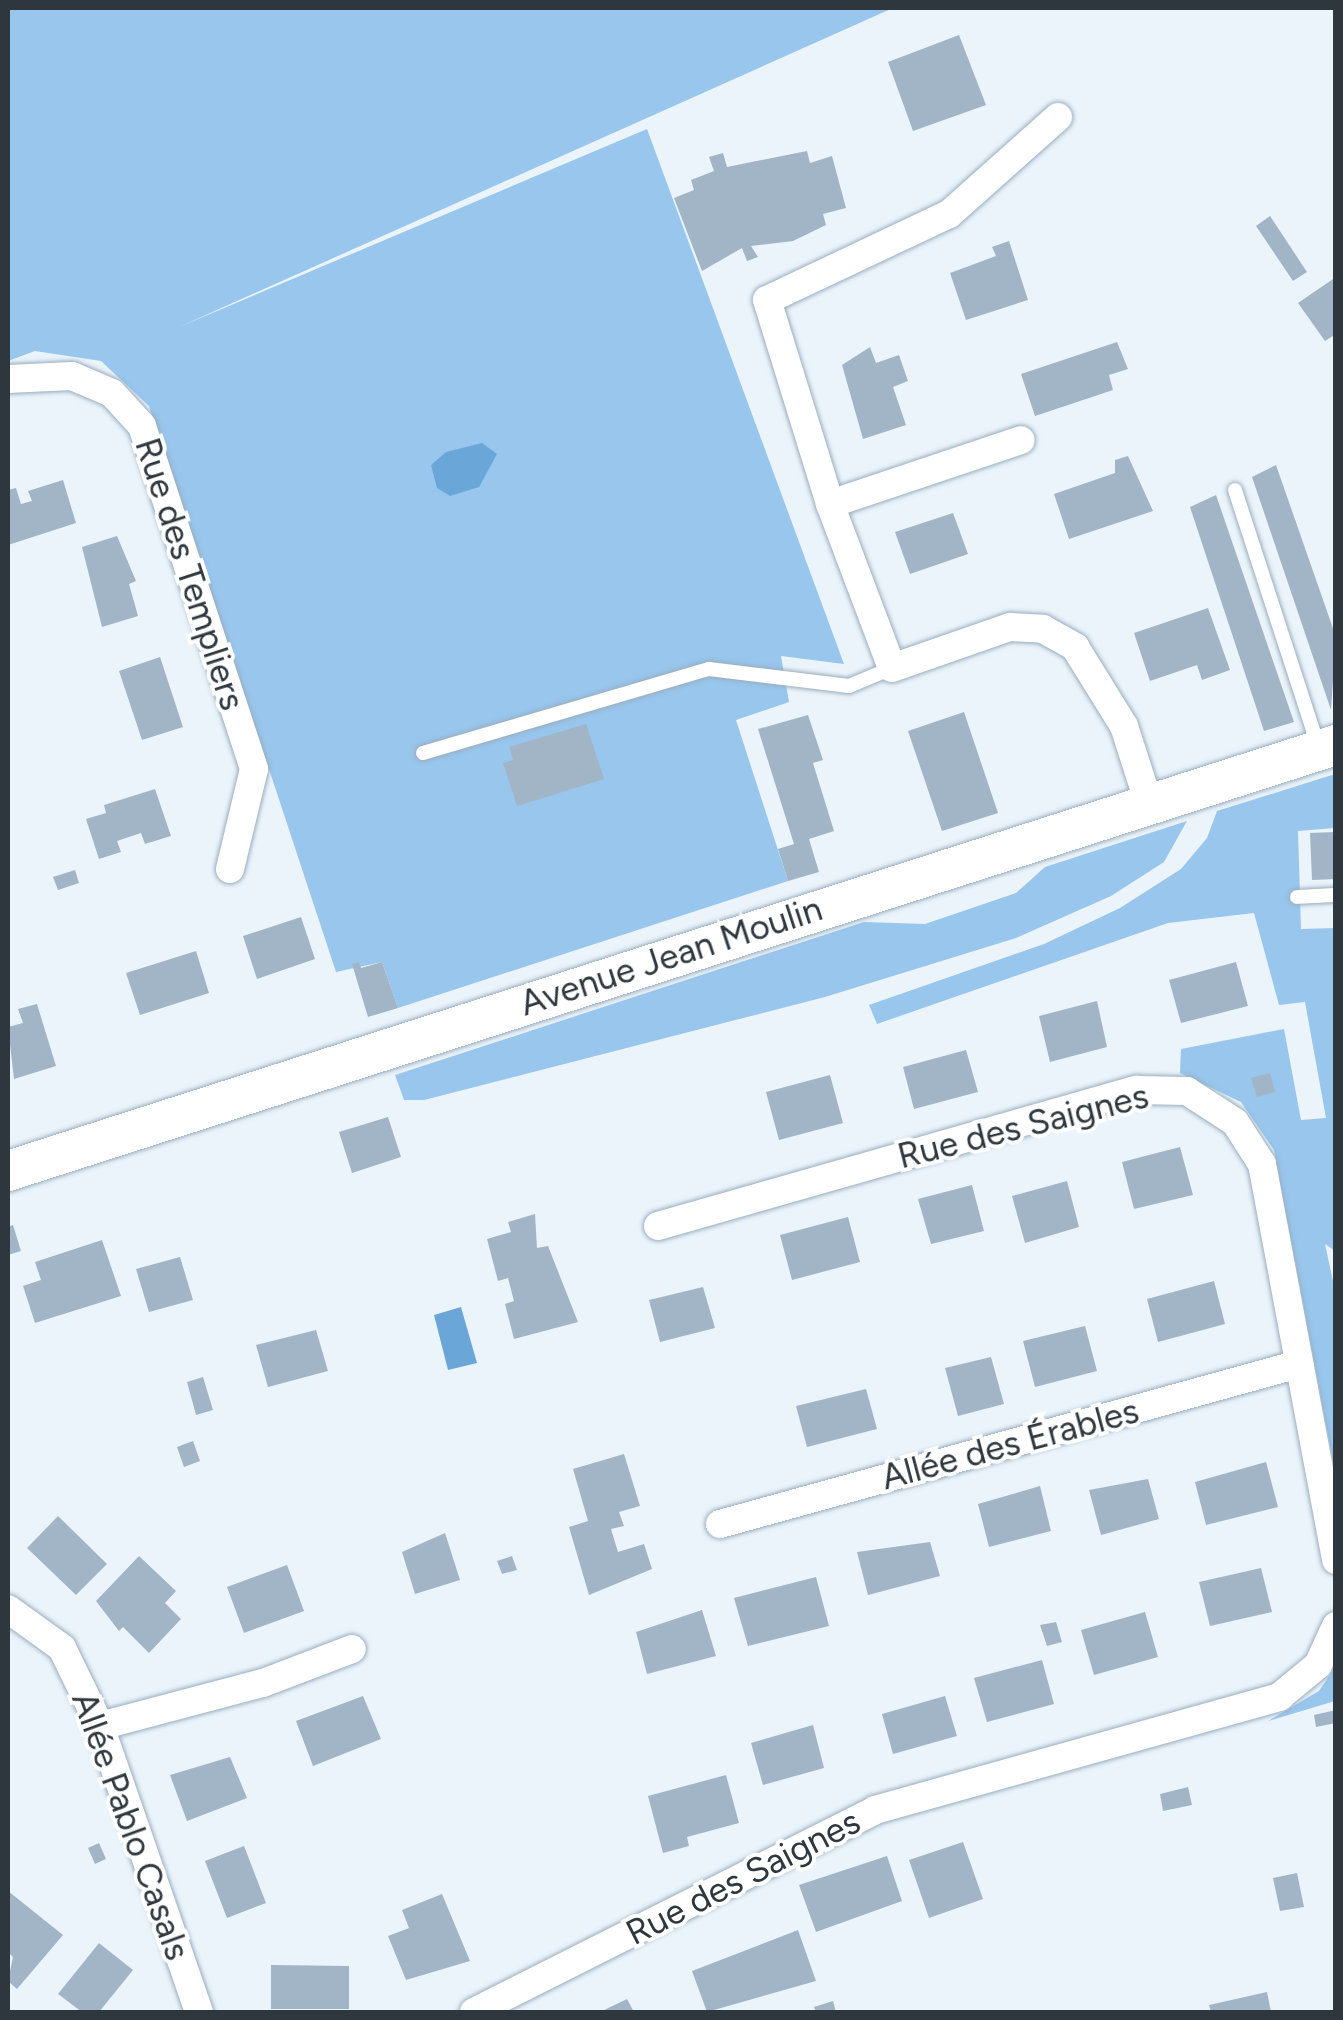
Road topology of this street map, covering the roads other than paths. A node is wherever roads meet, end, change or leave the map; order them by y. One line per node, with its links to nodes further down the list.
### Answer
1 (1058, 117): 5 (street)
2 (8, 379): 10 (street, Rue des Templiers)
3 (1021, 440): 5 (street)
4 (1235, 490): 7 (lane)
5 (830, 504): 6 (street)
6 (892, 668): 8 (lane); 9 (street)
7 (1327, 747): 9 (main road, Avenue Jean Moulin)
8 (424, 753)
9 (1148, 804): 13 (main road, Avenue Jean Moulin)
10 (230, 869)
11 (1336, 895): 12 (lane)
12 (1297, 898)
13 (8, 1171)
14 (658, 1226): 15 (street, Rue des Saignes)
15 (1299, 1364): 16 (street, Allée des Érables); 17 (street, Rue des Saignes)
16 (720, 1524)
17 (1336, 1560)
18 (8, 1609): 21 (street, Allée Pablo Casals)
19 (1336, 1626): 23 (street, Rue des Saignes)
20 (352, 1649): 21 (street)
21 (100, 1726): 22 (street, Allée Pablo Casals)
22 (199, 2012)
23 (474, 2012)

